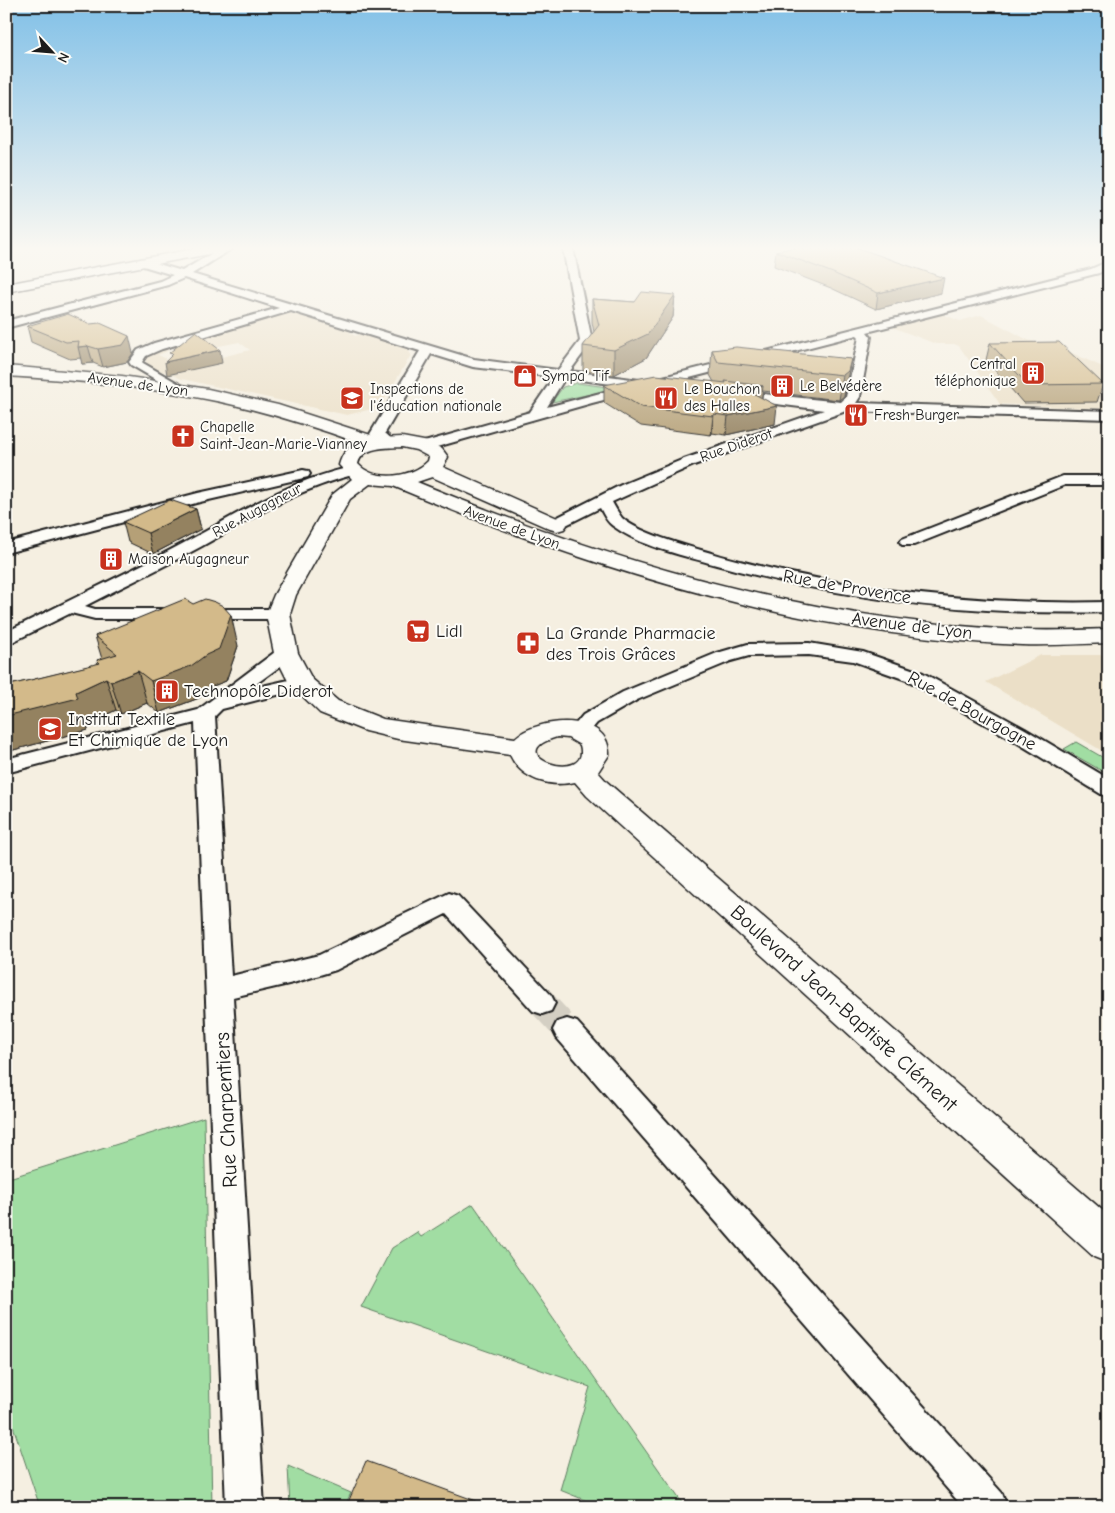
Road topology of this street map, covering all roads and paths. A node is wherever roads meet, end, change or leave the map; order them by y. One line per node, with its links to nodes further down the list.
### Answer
1 (30, 319): 6 (street)
2 (253, 319): 14 (street)
3 (325, 319): 9 (street)
4 (582, 319): 12 (street)
5 (908, 319): 8 (street)
6 (25, 320): 7 (street)
7 (6, 325)
8 (860, 331): 13 (street); 17 (street)
9 (427, 350): 12 (street); 20 (street)
10 (7, 371): 11 (main road, Avenue de Lyon)
11 (70, 375): 14 (main road, Avenue de Lyon); 22 (main road, Avenue de Lyon)
12 (561, 375): 13 (street); 18 (street)
13 (648, 385): 15 (street); 18 (street)
14 (182, 389): 20 (main road, Avenue de Lyon)
15 (678, 389)
16 (726, 394): 17 (street)
17 (843, 406): 19 (street); 26 (street, Rue Diderot)
18 (536, 415): 21 (street)
19 (1109, 415)
20 (383, 443): 21 (main road); 22 (main road)
21 (426, 446): 23 (main road)
22 (354, 467): 24 (main road); 29 (street); 31 (street, Rue Augagneur); 33 (main road)
23 (431, 469): 24 (main road); 27 (main road, Avenue de Lyon)
24 (395, 480): 30 (main road, Avenue de Lyon)
25 (1109, 480): 28 (street)
26 (604, 502): 27 (street, Rue Diderot); 32 (street, Rue de Provence)
27 (556, 524): 30 (main road, Avenue de Lyon)
28 (908, 542)
29 (6, 548)
30 (718, 591): 34 (main road, Avenue de Lyon)
31 (69, 607): 33 (street); 35 (street, Rue Augagneur)
32 (1109, 607)
33 (278, 614): 36 (main road)
34 (1109, 636)
35 (6, 639)
36 (286, 653): 37 (main road); 38 (street)
37 (302, 683): 38 (street); 40 (main road)
38 (210, 709): 41 (street); 44 (street, Rue Charpentiers)
39 (579, 732): 40 (main road); 42 (main road); 43 (street, Rue de Bourgogne)
40 (523, 748): 42 (main road)
41 (6, 766)
42 (581, 771): 47 (main road, Boulevard Jean-Baptiste Clément)
43 (1109, 790)
44 (220, 989): 45 (street); 48 (street, Rue Charpentiers)
45 (542, 1003)
46 (567, 1030): 49 (street)
47 (1109, 1243)
48 (245, 1507)
49 (988, 1507)

